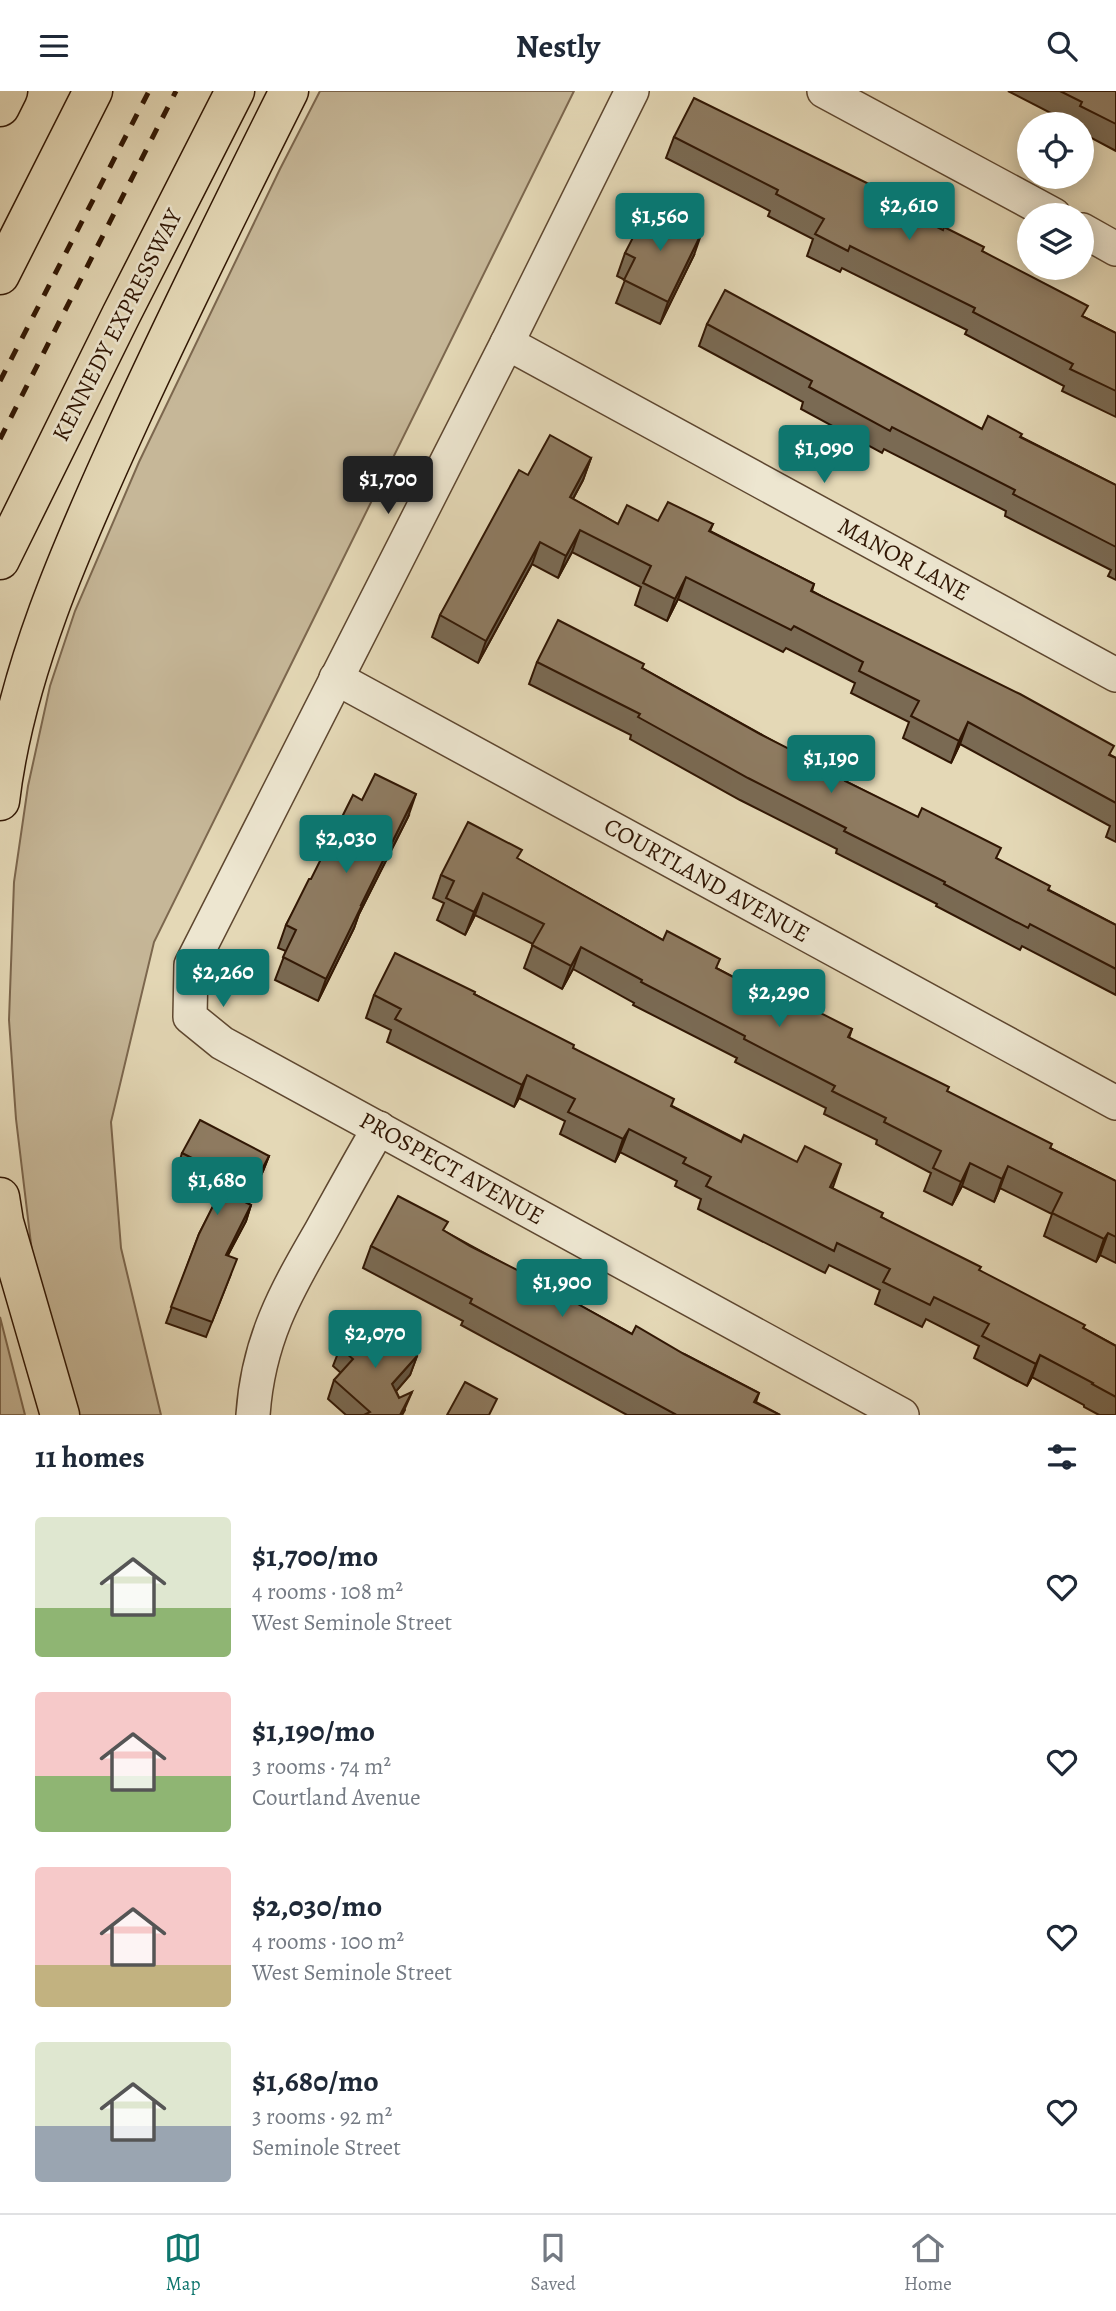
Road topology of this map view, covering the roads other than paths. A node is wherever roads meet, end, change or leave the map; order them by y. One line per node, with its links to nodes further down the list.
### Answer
1 (8, 91): 7 (highway)
2 (93, 91): 11 (highway)
3 (235, 91): 13 (highway, KENNEDY EXPRESSWAY)
4 (289, 91): 16 (highway)
5 (632, 91): 12 (street)
6 (824, 91): 8 (street)
7 (0, 107)
8 (1032, 203)
9 (1094, 237): 10 (street)
10 (1116, 249)
11 (0, 275)
12 (507, 343): 14 (street, MANOR LANE); 15 (street)
13 (0, 560)
14 (1116, 675)
15 (335, 678): 17 (street, COURTLAND AVENUE); 18 (street, PROSPECT AVENUE)
16 (0, 801)
17 (1116, 1103)
18 (379, 1128): 20 (street); 22 (street, PROSPECT AVENUE)
19 (0, 1197): 21 (highway)
20 (254, 1403)
21 (60, 1415)
22 (902, 1415)

